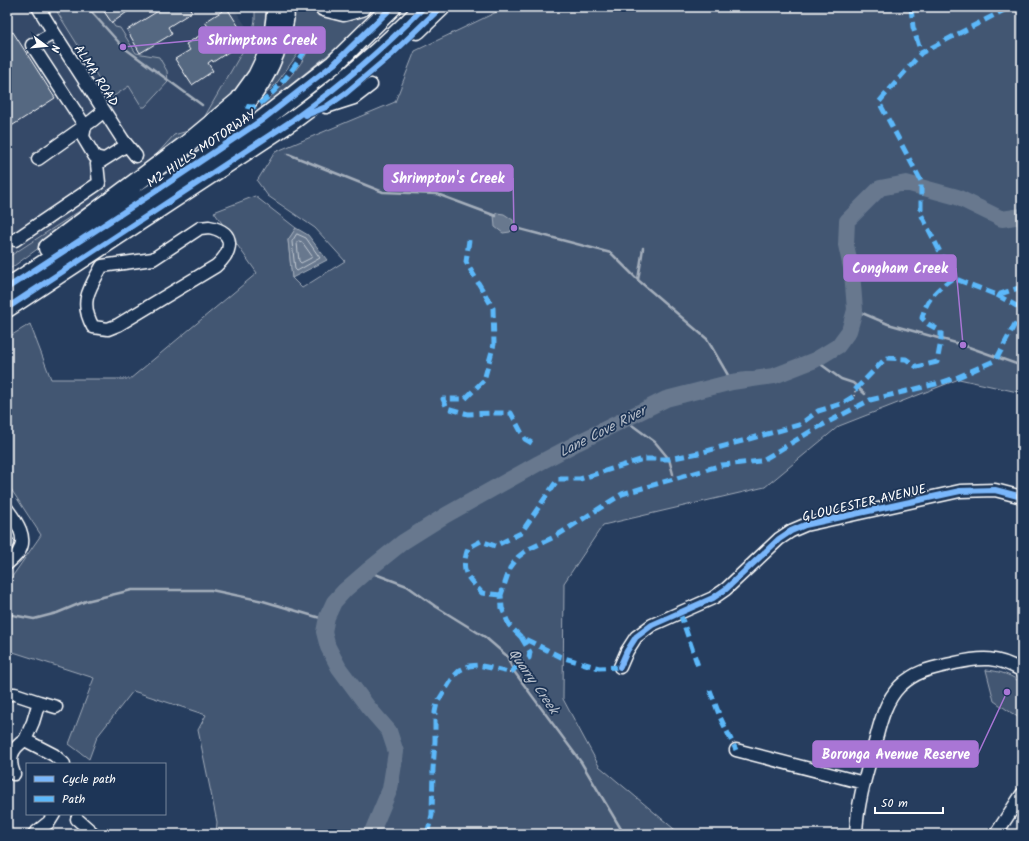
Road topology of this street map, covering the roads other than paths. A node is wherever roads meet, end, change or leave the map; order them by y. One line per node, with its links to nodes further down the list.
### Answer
1 (38, 7): 9 (street, ALMA ROAD)
2 (276, 7): 22 (highway)
3 (286, 7): 15 (street)
4 (324, 7): 5 (highway)
5 (362, 7)
6 (392, 7): 23 (highway, M2 HILLS MOTORWAY)
7 (424, 7): 13 (highway, M2 HILLS MOTORWAY)
8 (441, 7): 11 (highway)
9 (54, 33): 12 (street, ALMA ROAD); 14 (street)
10 (372, 85): 11 (street)
11 (326, 107): 13 (highway)
12 (104, 111): 14 (street); 16 (street, ALMA ROAD)
13 (293, 120): 21 (highway, M2 HILLS MOTORWAY)
14 (85, 126): 18 (street); 19 (street)
15 (211, 138)
16 (127, 145): 17 (street, ALMA ROAD); 19 (street)
17 (136, 156)
18 (38, 159)
19 (104, 159): 20 (street)
20 (15, 240)
21 (98, 259): 21 (street); 24 (highway, M2 HILLS MOTORWAY)
22 (7, 278)
23 (7, 288)
24 (7, 308)
25 (1022, 497): 28 (street, GLOUCESTER AVENUE)
26 (7, 508): 27 (street)
27 (7, 564)
28 (620, 668)
29 (1022, 671): 37 (street)
30 (7, 694): 31 (street)
31 (39, 702): 32 (street); 33 (street)
32 (56, 707)
33 (26, 740): 35 (street); 36 (street)
34 (736, 750): 37 (street)
35 (63, 763)
36 (14, 774)
37 (864, 783): 43 (street)
38 (1022, 794): 44 (street)
39 (53, 815): 41 (street)
40 (77, 819): 42 (street)
41 (34, 834)
42 (94, 834)
43 (856, 834)
44 (996, 834)

